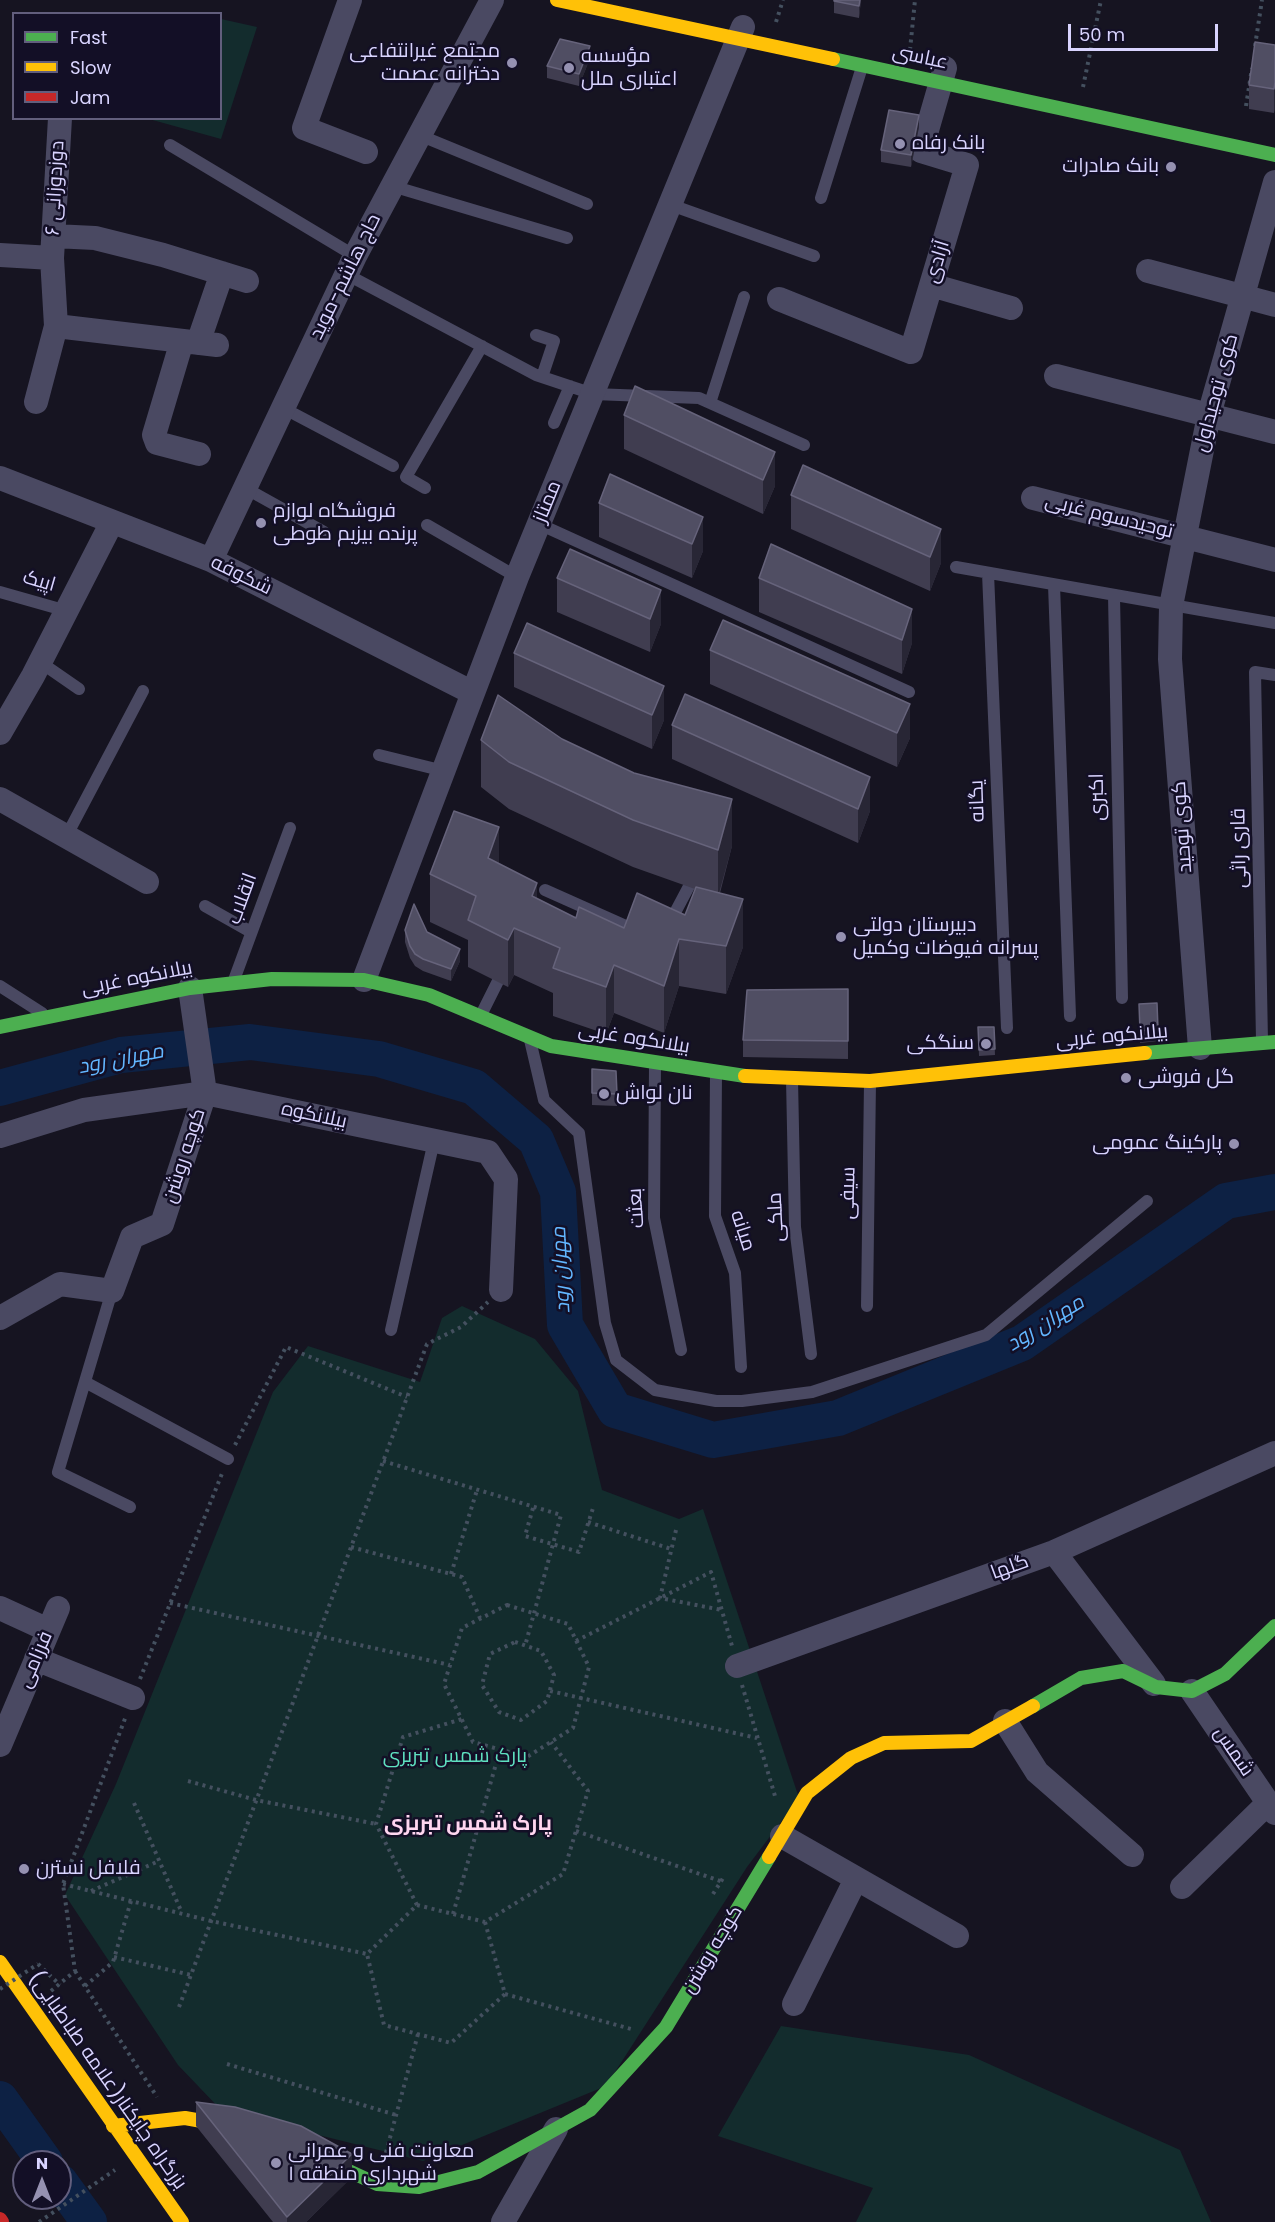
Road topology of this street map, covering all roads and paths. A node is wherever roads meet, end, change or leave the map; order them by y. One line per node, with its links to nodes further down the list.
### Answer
1 (350, 0): 21 (street)
2 (492, 0): 19 (street, حاج هاشم-موید)
3 (557, 0): 9 (main road, عباسى)
4 (624, 0): 9 (main road, عباسى)
5 (783, 0): 10 (path)
6 (915, 0): 13 (path)
7 (1101, 0): 16 (path)
8 (1262, 0): 11 (path)
9 (741, 33): 10 (main road, عباسى); 14 (main road, عباسى); 27 (street, ممتاز)
10 (772, 34): 13 (main road, عباسى)
11 (1255, 47)
12 (1253, 59): 17 (path)
13 (909, 61): 15 (main road, عباسى)
14 (862, 66): 15 (main road, عباسى); 25 (lane)
15 (947, 74): 22 (main road, عباسى); 36 (street, آزادی)
16 (1080, 97)
17 (1246, 106)
18 (60, 120): 29 (street, دوزدوزانی ۶)
19 (419, 135): 24 (street, حاج هاشم-موید); 26 (lane)
20 (170, 145): 32 (lane)
21 (366, 152)
22 (1275, 155)
23 (1275, 182): 38 (street, کوی توحیداول)
24 (392, 186): 28 (lane); 32 (street, حاج هاشم-موید)
25 (821, 198)
26 (587, 204)
27 (671, 205): 31 (lane); 48 (street, ممتاز)
28 (567, 238)
29 (53, 247): 30 (street); 34 (street); 42 (street, دوزدوزانی ۶)
30 (0, 255)
31 (814, 256)
32 (350, 265): 45 (lane); 51 (street, حاج هاشم-موید)
33 (1148, 271): 38 (street)
34 (222, 273): 35 (street); 44 (street)
35 (247, 281)
36 (931, 285): 39 (street, آزادی); 41 (street)
37 (744, 297): 50 (lane)
38 (1242, 297): 40 (street); 52 (street, کوی توحیداول)
39 (779, 299)
40 (1275, 305)
41 (1011, 308)
42 (56, 326): 44 (street); 49 (street, دوزدوزانی ۶)
43 (536, 335): 47 (lane)
44 (199, 343): 56 (street)
45 (482, 346): 47 (lane); 60 (lane)
46 (1056, 376): 52 (street)
47 (542, 377): 48 (lane)
48 (582, 390): 50 (lane); 53 (lane); 63 (street, ممتاز)
49 (36, 402)
50 (710, 403): 55 (lane)
51 (283, 408): 57 (lane); 59 (street, حاج هاشم-موید)
52 (1209, 415): 54 (street); 66 (street, کوی توحیداول)
53 (554, 423)
54 (1275, 432)
55 (804, 445)
56 (199, 454)
57 (393, 466)
58 (0, 478): 62 (street, شکوفه)
59 (245, 488): 65 (lane); 67 (street, حاج هاشم-موید)
60 (425, 488)
61 (1034, 498): 66 (street, توحیدسوم غربی)
62 (112, 522): 67 (street, شکوفه); 76 (street)
63 (539, 524): 71 (street, ممتاز); 82 (lane)
64 (427, 525): 71 (lane)
65 (324, 532)
66 (1184, 536): 68 (street, توحیدسوم غربی); 75 (street, کوی توحیداول)
67 (211, 560): 83 (street, شکوفه)
68 (1275, 560)
69 (956, 567): 70 (lane)
70 (988, 573): 72 (lane); 107 (lane, یگانه)
71 (517, 577): 83 (street, ممتاز)
72 (1054, 585): 74 (lane); 104 (lane)
73 (0, 592): 76 (lane, اپیک)
74 (1114, 596): 75 (lane); 102 (lane, اکبری)
75 (1171, 606): 77 (lane); 110 (street, کوی توحید)
76 (67, 611): 78 (street)
77 (1275, 623)
78 (40, 663): 80 (lane); 84 (street)
79 (1275, 675): 109 (lane, قاری راثی)
80 (79, 689)
81 (143, 691): 89 (lane)
82 (909, 692)
83 (473, 693): 86 (street, ممتاز)
84 (0, 733)
85 (379, 755): 86 (lane)
86 (444, 771): 98 (street, ممتاز)
87 (0, 799): 89 (street)
88 (290, 828): 94 (lane, انقلاب)
89 (67, 836): 91 (street)
90 (702, 862): 95 (lane)
91 (147, 882)
92 (540, 892): 96 (lane)
93 (205, 906): 94 (lane)
94 (251, 932): 99 (lane, انقلاب)
95 (665, 932)
96 (649, 937)
97 (513, 953): 103 (lane)
98 (364, 980): 99 (main road, بیلانکوه غربی); 103 (main road, بیلانکوه غربی)
99 (232, 983): 101 (main road, بیلانکوه غربی)
100 (0, 986): 105 (lane)
101 (190, 988): 105 (main road, بیلانکوه غربی); 115 (street)
102 (1122, 998)
103 (480, 1016): 108 (main road, بیلانکوه غربی)
104 (1070, 1016)
105 (48, 1017): 106 (main road, بیلانکوه غربی)
106 (0, 1027)
107 (1007, 1028)
108 (529, 1036): 111 (main road, بیلانکوه غربی); 118 (lane)
109 (1269, 1043): 110 (main road, بیلانکوه غربی)
110 (1200, 1048): 114 (main road, بیلانکوه غربی)
111 (655, 1062): 112 (main road, بیلانکوه غربی); 124 (lane, بعثت)
112 (716, 1071): 113 (main road, بیلانکوه غربی); 126 (lane, میانه)
113 (792, 1078): 114 (main road, بیلانکوه غربی); 125 (lane, ملکی)
114 (870, 1081): 121 (lane, سیفی)
115 (206, 1093): 116 (street, بیلانکوه); 117 (street, بیلانکوه); 120 (street, کوچه روشن)
116 (0, 1136)
117 (434, 1141): 119 (street, بیلانکوه); 123 (lane)
118 (1147, 1201)
119 (501, 1290): 128 (path)
120 (112, 1291): 122 (street); 127 (lane)
121 (867, 1306)
122 (0, 1318)
123 (391, 1330)
124 (681, 1350)
125 (811, 1354)
126 (741, 1367)
127 (85, 1382): 130 (lane); 134 (lane)
128 (407, 1397): 130 (path); 131 (path)
129 (1275, 1453): 141 (street, گلها)
130 (228, 1459): 144 (path)
131 (383, 1461): 132 (path); 139 (path)
132 (477, 1490): 135 (path); 142 (path)
133 (594, 1505): 136 (path)
134 (130, 1507)
135 (533, 1508): 138 (path); 138 (path)
136 (588, 1522): 138 (path); 140 (path)
137 (676, 1530): 140 (path)
138 (552, 1545): 148 (path)
139 (351, 1547): 142 (path); 152 (path)
140 (671, 1549): 143 (path)
141 (1054, 1552): 157 (street, گلها); 158 (street)
142 (450, 1574): 149 (path)
143 (660, 1598): 147 (path); 147 (path); 153 (path)
144 (171, 1603): 152 (path); 161 (path)
145 (0, 1608): 151 (street)
146 (58, 1608): 151 (street, فرزامی)
147 (722, 1611): 157 (path)
148 (533, 1613): 149 (path); 153 (path); 154 (path)
149 (480, 1618): 156 (path)
150 (1275, 1626): 160 (main road)
151 (48, 1630): 155 (street, فرزامی)
152 (318, 1634): 156 (path); 172 (path)
153 (576, 1641): 162 (path)
154 (525, 1646): 159 (path); 159 (path)
155 (36, 1659): 161 (street); 163 (street, فرزامی)
156 (450, 1665): 164 (path)
157 (737, 1666): 166 (path)
158 (1156, 1687): 160 (main road, کوچه روشن); 165 (main road, کوچه روشن)
159 (550, 1691): 162 (path)
160 (1192, 1691): 174 (street, شمس)
161 (133, 1698): 183 (path)
162 (581, 1698): 166 (path); 167 (path)
163 (9, 1699): 168 (street, فرزامی)
164 (462, 1719): 169 (path); 175 (path)
165 (1005, 1721): 177 (main road, کوچه روشن); 178 (street)
166 (757, 1738): 171 (path)
167 (551, 1742): 169 (path); 176 (path)
168 (0, 1745)
169 (500, 1749): 191 (path)
170 (188, 1781): 172 (path)
171 (776, 1798)
172 (256, 1800): 175 (path); 192 (path)
173 (134, 1803): 179 (path)
174 (1271, 1808): 184 (street)
175 (376, 1824): 189 (path)
176 (576, 1831): 182 (path); 193 (path)
177 (782, 1836): 181 (street); 186 (main road, کوچه روشن)
178 (1132, 1855)
179 (159, 1861): 185 (path); 190 (path)
180 (727, 1872): 182 (path)
181 (856, 1879): 194 (street); 203 (street)
182 (721, 1881): 186 (path); 188 (path)
183 (63, 1884): 185 (path); 198 (path)
184 (1182, 1887)
185 (91, 1891): 187 (path)
186 (749, 1891): 206 (main road, کوچه روشن)
187 (131, 1901): 190 (path); 196 (path)
188 (709, 1901)
189 (417, 1905): 191 (path); 195 (path)
190 (182, 1914): 192 (path)
191 (453, 1914): 193 (path)
192 (211, 1921): 195 (path); 199 (path)
193 (485, 1922): 202 (path)
194 (957, 1936)
195 (367, 1954): 205 (path)
196 (114, 1957): 199 (path); 200 (path)
197 (0, 1962): 210 (main road, بزرگراه چایکنار(علامه طباطبایی))
198 (75, 1971): 200 (path); 201 (path, bridge)
199 (191, 1975): 204 (path)
200 (84, 1986): 209 (path)
201 (0, 1989)
202 (505, 1994): 205 (path); 206 (path)
203 (794, 2004)
204 (179, 2007)
205 (418, 2034): 208 (path)
206 (658, 2036): 211 (main road, کوچه روشن)
207 (227, 2064): 208 (path)
208 (396, 2115): 215 (path)
209 (172, 2120): 210 (main road); 212 (main road)
210 (113, 2126): 217 (main road, بزرگراه چایکنار(علامه طباطبایی))
211 (556, 2129): 215 (main road, کوچه روشن); 218 (street)
212 (258, 2134)
213 (301, 2150): 215 (main road, کوچه روشن)
214 (116, 2170): 216 (path)
215 (377, 2184)
216 (39, 2222)
217 (182, 2222)
218 (503, 2222)

